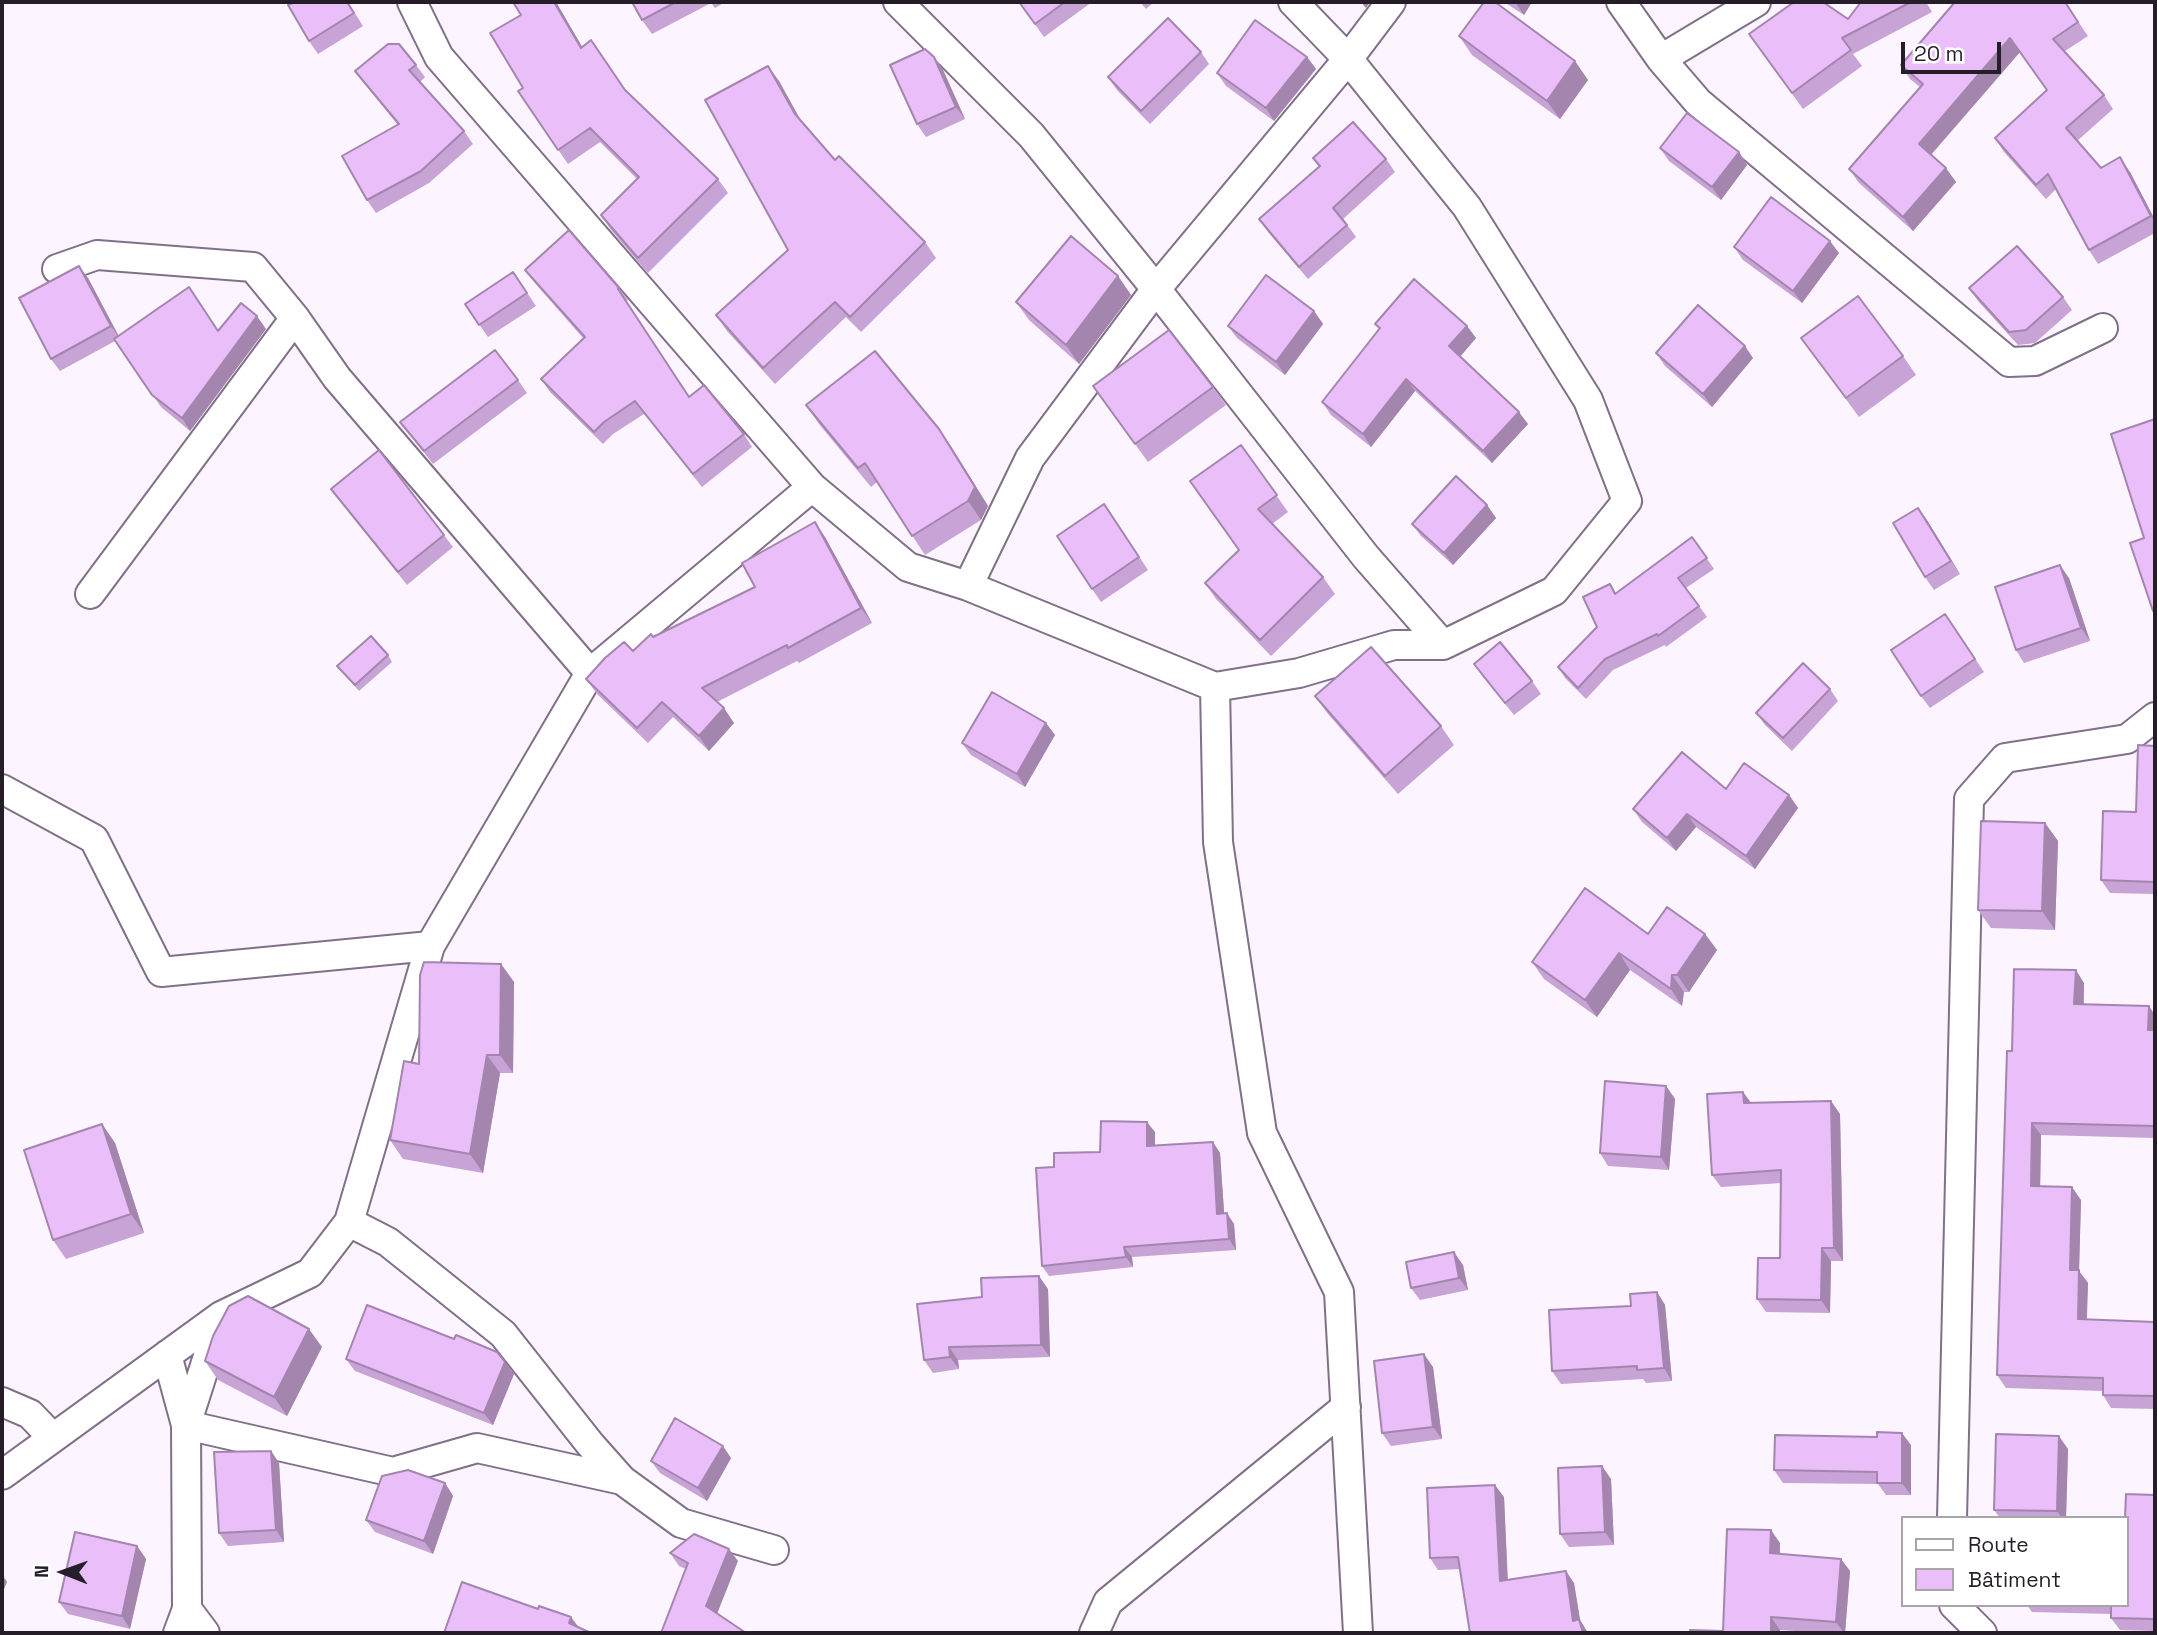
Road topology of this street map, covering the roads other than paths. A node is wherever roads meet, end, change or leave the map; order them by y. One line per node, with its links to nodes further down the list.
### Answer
1 (412, 2): 13 (street)
2 (898, 2): 10 (street)
3 (1293, 2): 8 (street)
4 (1391, 2): 8 (street)
5 (1621, 2): 7 (street)
6 (1756, 2): 7 (street)
7 (1661, 59): 12 (street)
8 (1348, 60): 10 (street); 16 (street)
9 (57, 269): 11 (street)
10 (1156, 289): 14 (street); 16 (street)
11 (295, 318): 15 (street); 17 (street)
12 (2104, 328)
13 (812, 486): 14 (street); 17 (street)
14 (968, 586): 18 (street)
15 (90, 594)
16 (1443, 645): 18 (street)
17 (590, 673): 21 (street)
18 (1215, 687): 26 (street)
19 (2155, 717): 31 (street)
20 (2, 789): 21 (street)
21 (430, 946): 22 (street)
22 (349, 1222): 23 (street); 30 (street)
23 (221, 1316): 24 (street); 27 (street)
24 (167, 1355): 27 (street); 28 (street)
25 (2, 1402): 28 (street)
26 (1346, 1407): 36 (street); 37 (street)
27 (186, 1425): 30 (street); 34 (street)
28 (53, 1438): 29 (street)
29 (2, 1475)
30 (622, 1480): 32 (street)
31 (1952, 1516)
32 (774, 1550)
33 (1956, 1607): 38 (street)
34 (183, 1621): 35 (street)
35 (205, 1633)
36 (1094, 1633)
37 (1359, 1633)
38 (1982, 1633)

